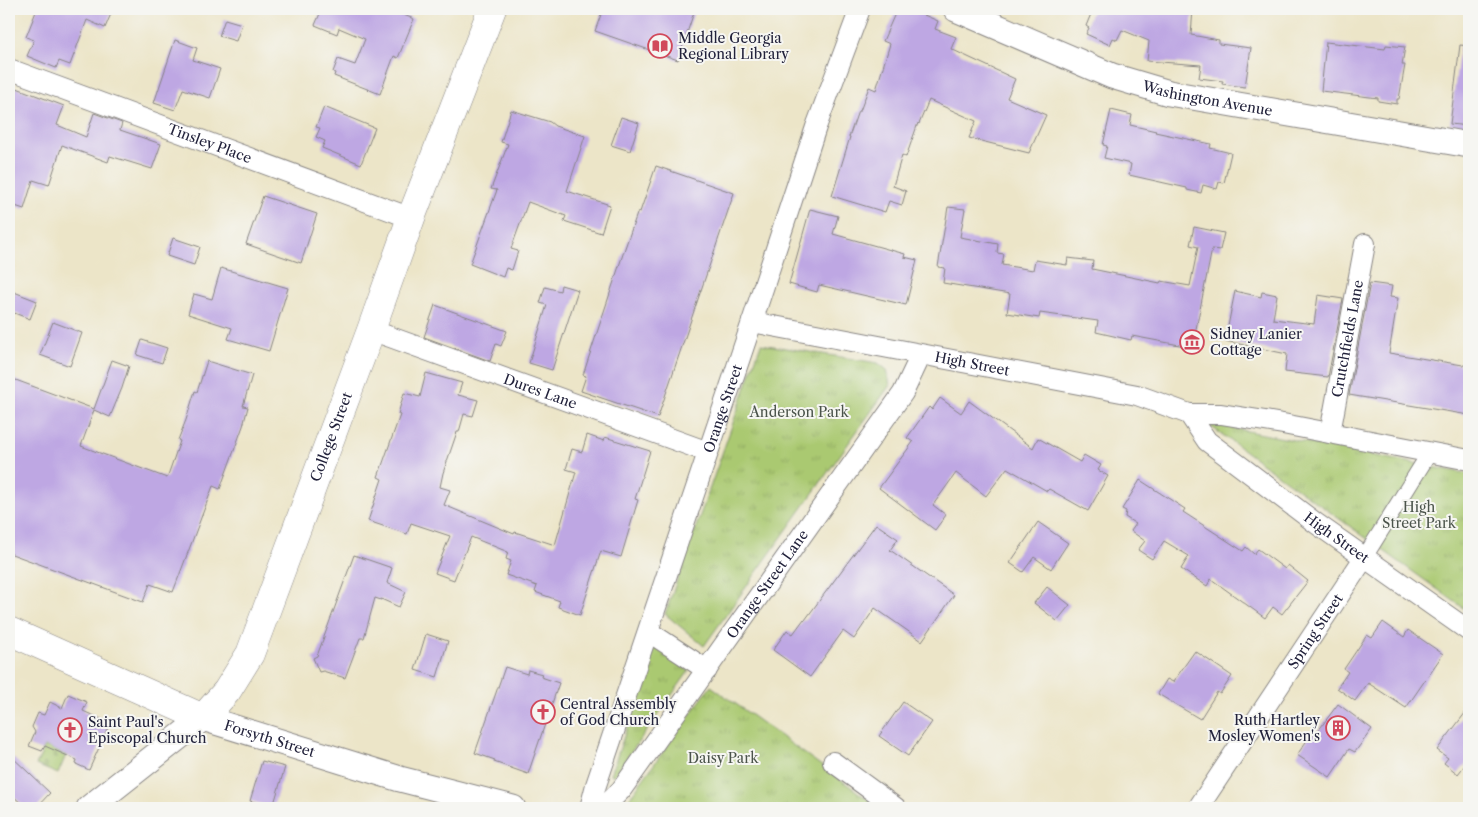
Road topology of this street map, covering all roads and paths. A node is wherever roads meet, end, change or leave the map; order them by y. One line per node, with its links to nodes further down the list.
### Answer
1 (492, 9): 6 (main road, College Street)
2 (860, 9): 8 (street, Orange Street)
3 (956, 9): 5 (street, Washington Avenue)
4 (9, 70): 6 (street, Tinsley Place)
5 (1469, 145)
6 (410, 218): 9 (main road, College Street)
7 (1365, 244): 12 (street, Crutchfields Lane)
8 (752, 322): 10 (street, High Street); 13 (street, Orange Street)
9 (371, 330): 13 (street, Dures Lane); 21 (main road, College Street)
10 (921, 355): 11 (street, High Street); 20 (street, Orange Street Lane)
11 (1189, 414): 12 (street, High Street); 16 (street, High Street)
12 (1330, 433): 14 (street, High Street)
13 (708, 452): 19 (street, Orange Street)
14 (1430, 452): 15 (street, High Street); 16 (street, Spring Street)
15 (1469, 460)
16 (1364, 558): 18 (street, High Street); 28 (street, Spring Street)
17 (9, 631): 21 (main road, Forsyth Street)
18 (1469, 631)
19 (649, 632): 20 (street); 25 (street, Orange Street)
20 (707, 670): 26 (street, Orange Street Lane)
21 (203, 718): 23 (street, College Street); 24 (street, Forsyth Street)
22 (833, 762): 27 (street)
23 (89, 808)
24 (513, 808)
25 (590, 808)
26 (603, 808)
27 (896, 808)
28 (1198, 808)

